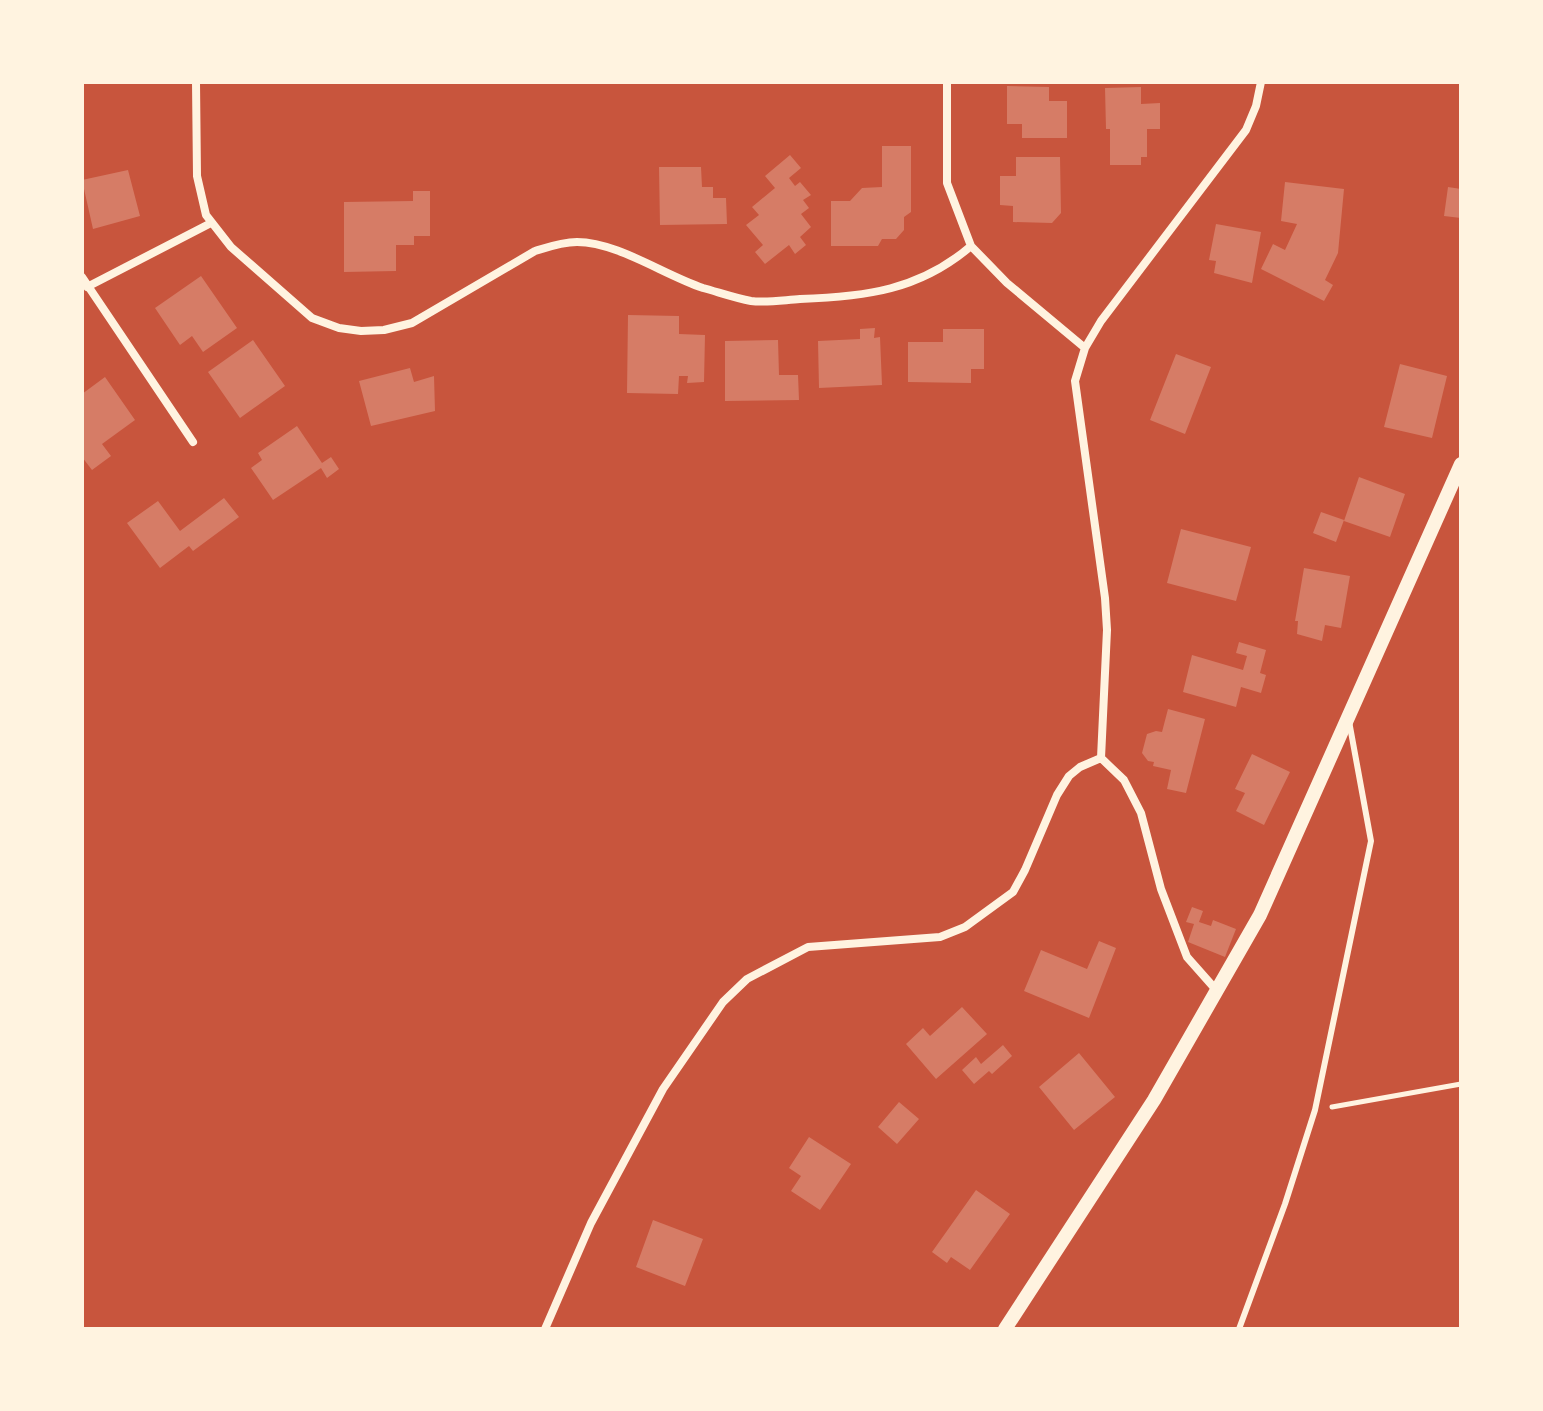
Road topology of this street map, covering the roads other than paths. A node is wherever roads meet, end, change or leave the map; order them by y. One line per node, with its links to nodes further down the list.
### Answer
1 (196, 82): 4 (street)
2 (947, 82): 5 (street)
3 (1261, 82): 8 (street)
4 (211, 223): 5 (street); 7 (street)
5 (971, 246): 8 (street)
6 (82, 277): 7 (street)
7 (87, 287): 9 (street)
8 (1085, 348): 12 (street)
9 (193, 442)
10 (1461, 464): 11 (street)
11 (1349, 717): 13 (street); 16 (lane)
12 (1101, 758): 13 (street); 14 (street)
13 (1218, 992): 15 (street)
14 (545, 1329)
15 (1005, 1329)
16 (1239, 1329)

